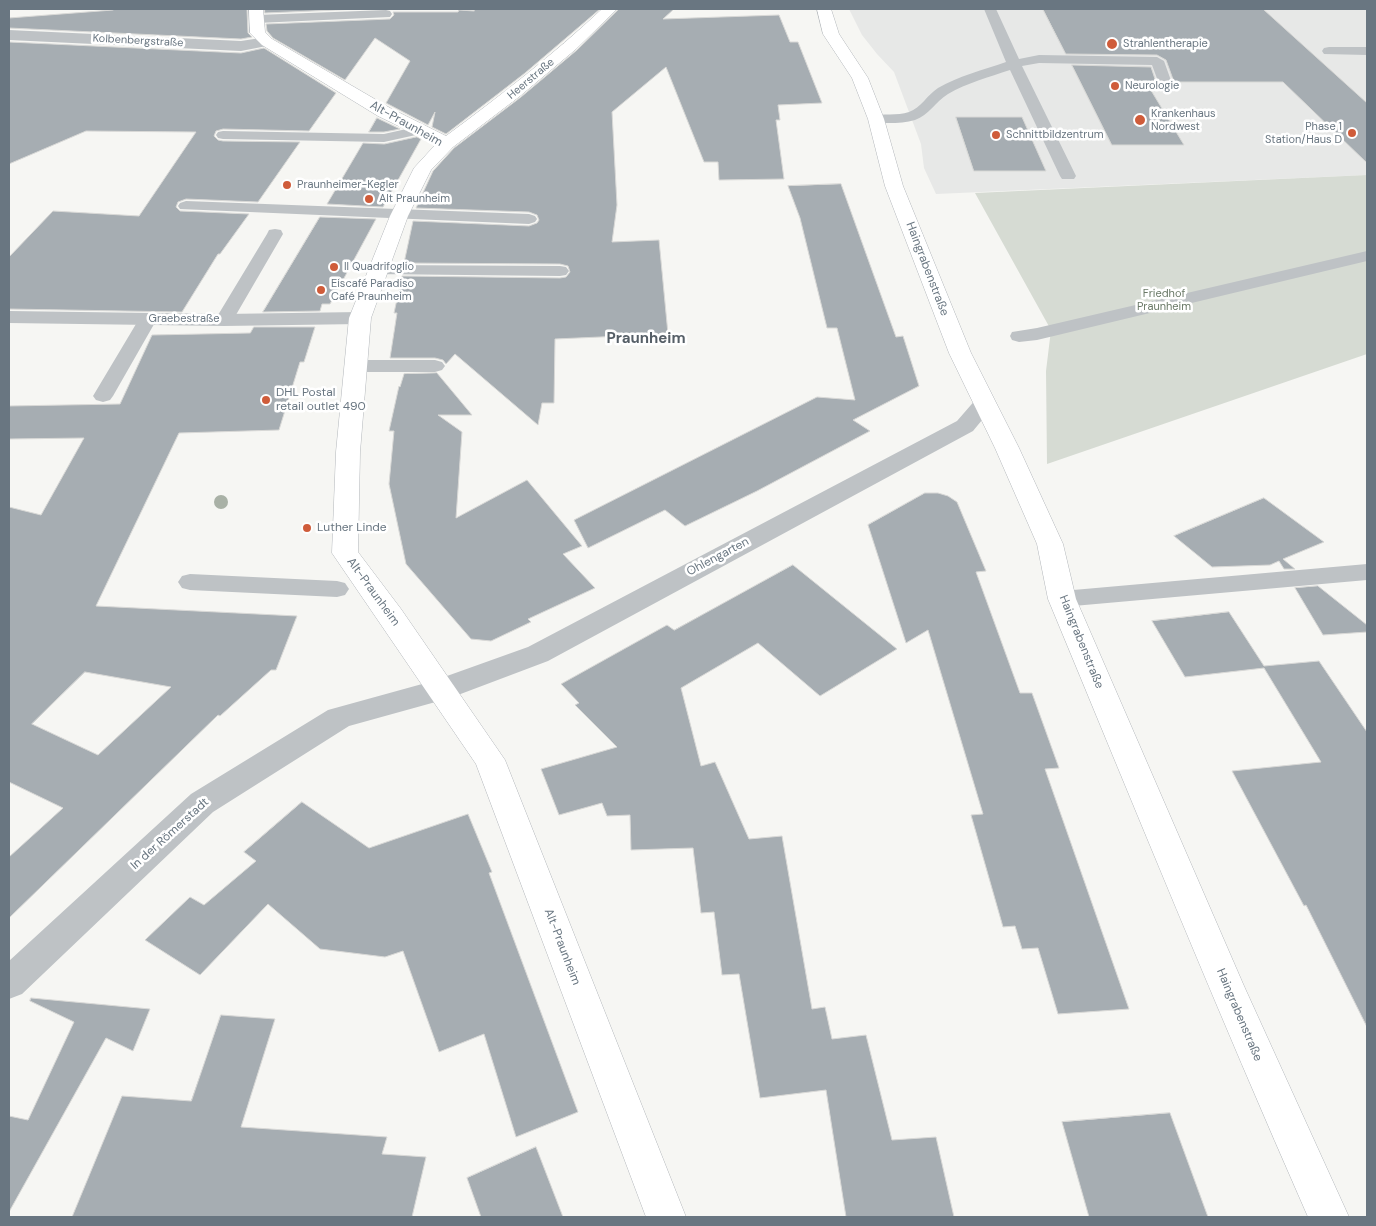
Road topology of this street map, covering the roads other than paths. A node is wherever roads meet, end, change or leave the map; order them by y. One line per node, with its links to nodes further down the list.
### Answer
1 (610, 9): 15 (main road, Heerstraße)
2 (824, 9): 12 (main road, Haingrabenstraße)
3 (990, 9): 10 (lane)
4 (256, 14): 5 (lane); 7 (main road)
5 (386, 14)
6 (9, 35): 7 (street, Kolbenbergstraße)
7 (267, 42): 13 (main road, Alt-Praunheim)
8 (1329, 51): 9 (lane)
9 (1367, 51)
10 (1014, 64): 11 (lane); 12 (lane); 16 (lane)
11 (1168, 89)
12 (876, 119): 32 (main road, Haingrabenstraße)
13 (420, 130): 14 (lane); 15 (main road, Alt-Praunheim)
14 (223, 135)
15 (447, 143): 18 (main road, Alt-Praunheim)
16 (1068, 176)
17 (186, 206): 18 (lane)
18 (399, 216): 19 (lane); 22 (main road, Alt-Praunheim)
19 (529, 219)
20 (275, 234): 27 (lane)
21 (1367, 256): 28 (lane)
22 (377, 270): 23 (lane); 25 (main road, Alt-Praunheim)
23 (560, 272)
24 (9, 318): 26 (street, Graebestraße)
25 (360, 318): 27 (street, Graebestraße); 29 (main road, Alt-Praunheim)
26 (148, 319): 27 (street, Graebestraße); 31 (lane)
27 (224, 320)
28 (1019, 336)
29 (355, 366): 30 (lane); 37 (main road, Alt-Praunheim)
30 (435, 366)
31 (102, 396)
32 (984, 403): 36 (main road, Haingrabenstraße); 37 (street, Ohlengarten)
33 (1367, 572): 36 (lane)
34 (190, 582): 35 (lane)
35 (337, 589)
36 (1062, 599): 40 (main road, Haingrabenstraße)
37 (440, 690): 38 (street, In der Römerstadt); 39 (main road, Alt-Praunheim)
38 (9, 983)
39 (666, 1217)
40 (1330, 1217)

